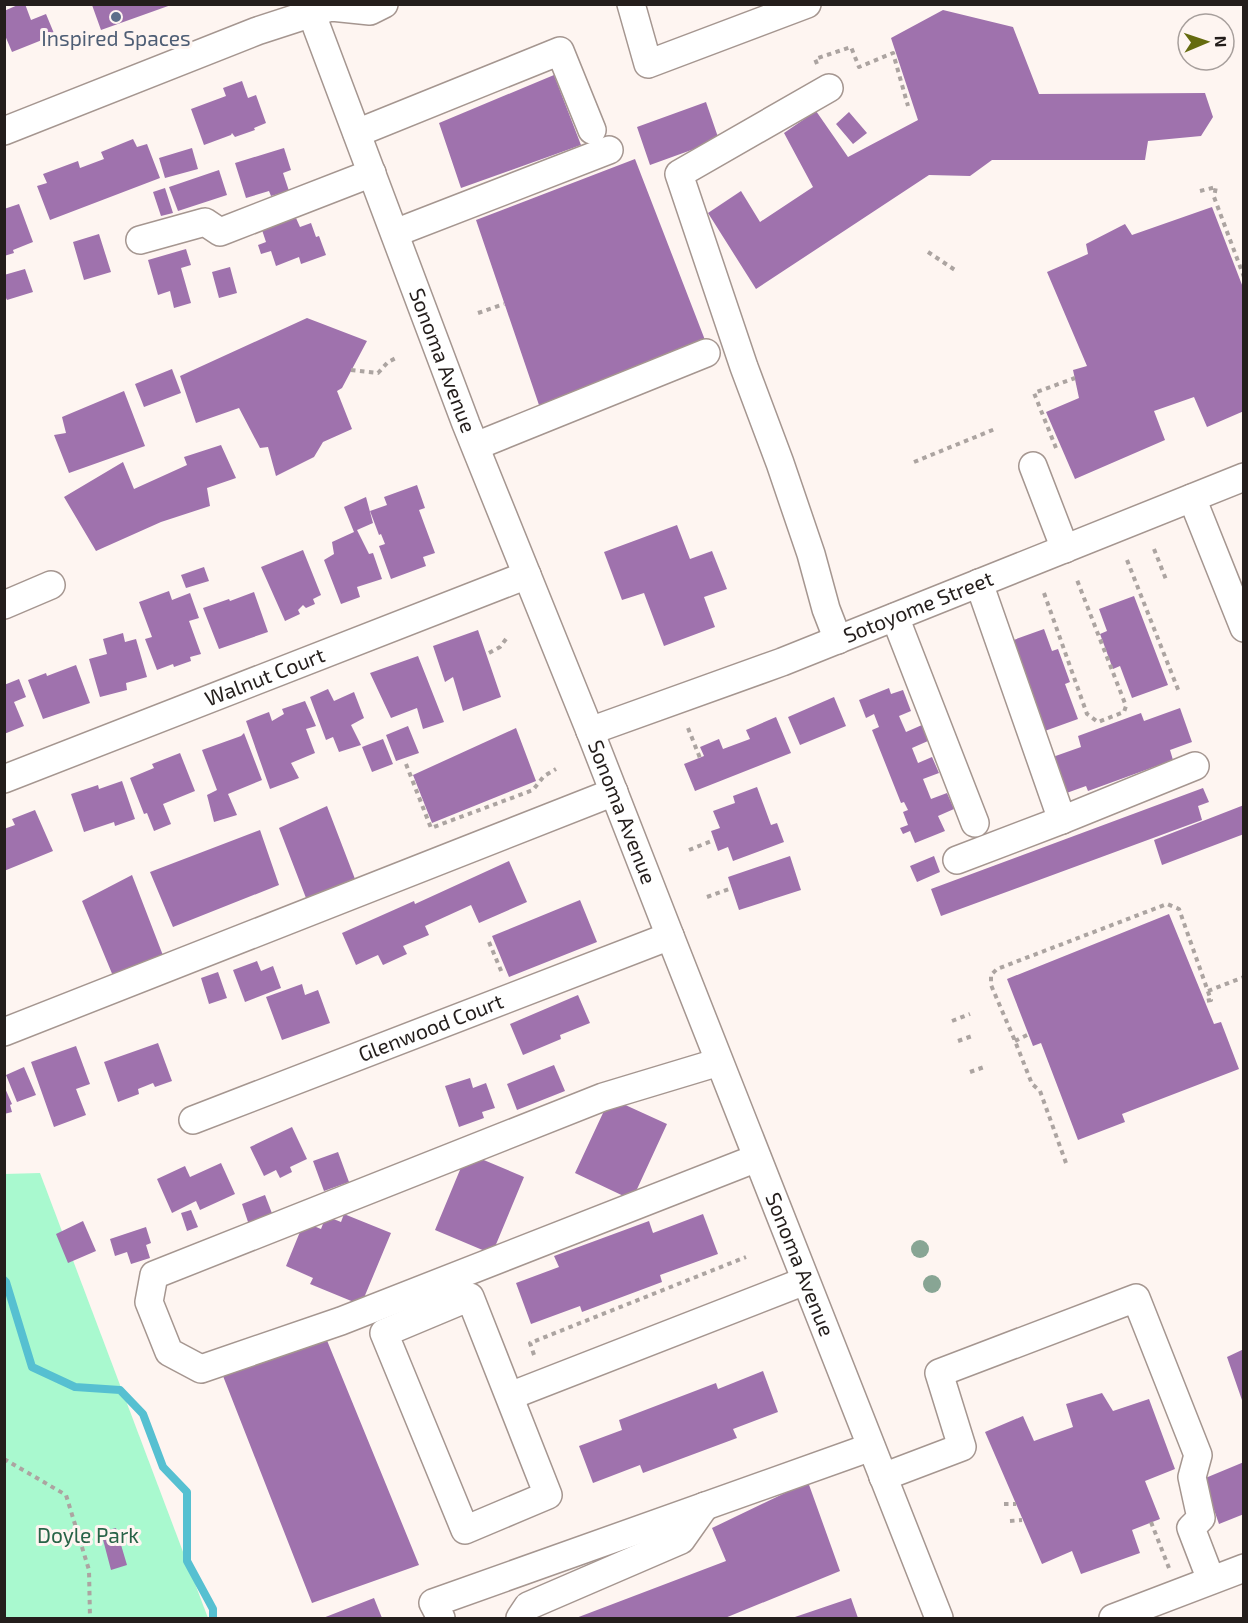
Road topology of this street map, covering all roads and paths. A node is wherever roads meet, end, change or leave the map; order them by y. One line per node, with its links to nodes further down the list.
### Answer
1 (384, 4): 4 (street)
2 (631, 4): 3 (street)
3 (807, 4)
4 (321, 7): 8 (street); 9 (street, Sonoma Avenue)
5 (829, 88): 6 (path); 44 (street)
6 (908, 106)
7 (592, 130): 9 (street)
8 (4, 132)
9 (357, 133): 11 (street, Sonoma Avenue)
10 (609, 150): 13 (street)
11 (372, 173): 13 (street, Sonoma Avenue); 14 (street)
12 (1200, 191): 17 (path)
13 (395, 232): 25 (street, Sonoma Avenue)
14 (140, 240)
15 (928, 252): 16 (path)
16 (955, 270)
17 (1244, 277)
18 (504, 304): 19 (path)
19 (478, 313)
20 (706, 353): 25 (street)
21 (398, 357): 22 (path)
22 (351, 370)
23 (1075, 378): 26 (path)
24 (995, 429): 27 (path)
25 (476, 446): 34 (street, Sonoma Avenue)
26 (1060, 458)
27 (914, 462)
28 (1033, 466): 31 (street)
29 (1244, 477): 30 (street, Sotoyome Street)
30 (1192, 498): 31 (street, Sotoyome Street); 42 (street)
31 (1065, 549): 37 (street, Sotoyome Street)
32 (1154, 549): 36 (path)
33 (1127, 560): 46 (path)
34 (527, 575): 48 (street, Sonoma Avenue); 53 (street, Walnut Court)
35 (1077, 580): 39 (path)
36 (1167, 582)
37 (979, 583): 41 (street, Sotoyome Street); 55 (street)
38 (51, 585): 40 (street)
39 (1044, 593)
40 (4, 605)
41 (895, 617): 44 (street, Sotoyome Street); 56 (street)
42 (1244, 628)
43 (506, 639): 45 (path)
44 (838, 640): 48 (street, Sotoyome Street)
45 (489, 653)
46 (1179, 692)
47 (688, 728): 49 (path)
48 (590, 731): 54 (street, Sonoma Avenue)
49 (700, 758)
50 (406, 764): 52 (path)
51 (1195, 766): 55 (street)
52 (556, 769)
53 (4, 779)
54 (614, 792): 62 (street, Sonoma Avenue); 68 (street)
55 (1062, 820): 59 (street)
56 (975, 823)
57 (714, 840): 58 (path)
58 (688, 850)
59 (957, 860)
60 (732, 888): 61 (path)
61 (707, 897)
62 (669, 936): 73 (street, Sonoma Avenue); 76 (street, Glenwood Court)
63 (1244, 977): 64 (path)
64 (1208, 991): 65 (path); 72 (path)
65 (1205, 1001)
66 (970, 1014): 67 (path)
67 (952, 1021)
68 (4, 1032)
69 (1029, 1034): 72 (path)
70 (975, 1035): 71 (path)
71 (958, 1041)
72 (1016, 1041): 78 (path)
73 (719, 1062): 77 (street, Sonoma Avenue); 77 (street)
74 (987, 1066): 75 (path)
75 (970, 1072)
76 (194, 1120)
77 (757, 1158): 80 (street, Sonoma Avenue)
78 (1066, 1163)
79 (746, 1257): 81 (path)
80 (806, 1281): 82 (street); 83 (street, Sonoma Avenue)
81 (534, 1355)
82 (510, 1396): 82 (street)
83 (871, 1447): 85 (street, Sonoma Avenue); 88 (street)
84 (4, 1459): 95 (path)
85 (883, 1477): 94 (street); 98 (street, Sonoma Avenue)
86 (1004, 1504): 87 (path)
87 (1016, 1504)
88 (705, 1506): 96 (street); 97 (street)
89 (1022, 1520): 90 (path)
90 (1010, 1521)
91 (1151, 1522): 93 (path)
92 (1244, 1568): 94 (street)
93 (1169, 1569)
94 (1210, 1580): 99 (street)
95 (90, 1618)
96 (441, 1618)
97 (520, 1618)
98 (939, 1618)
99 (1113, 1618)

